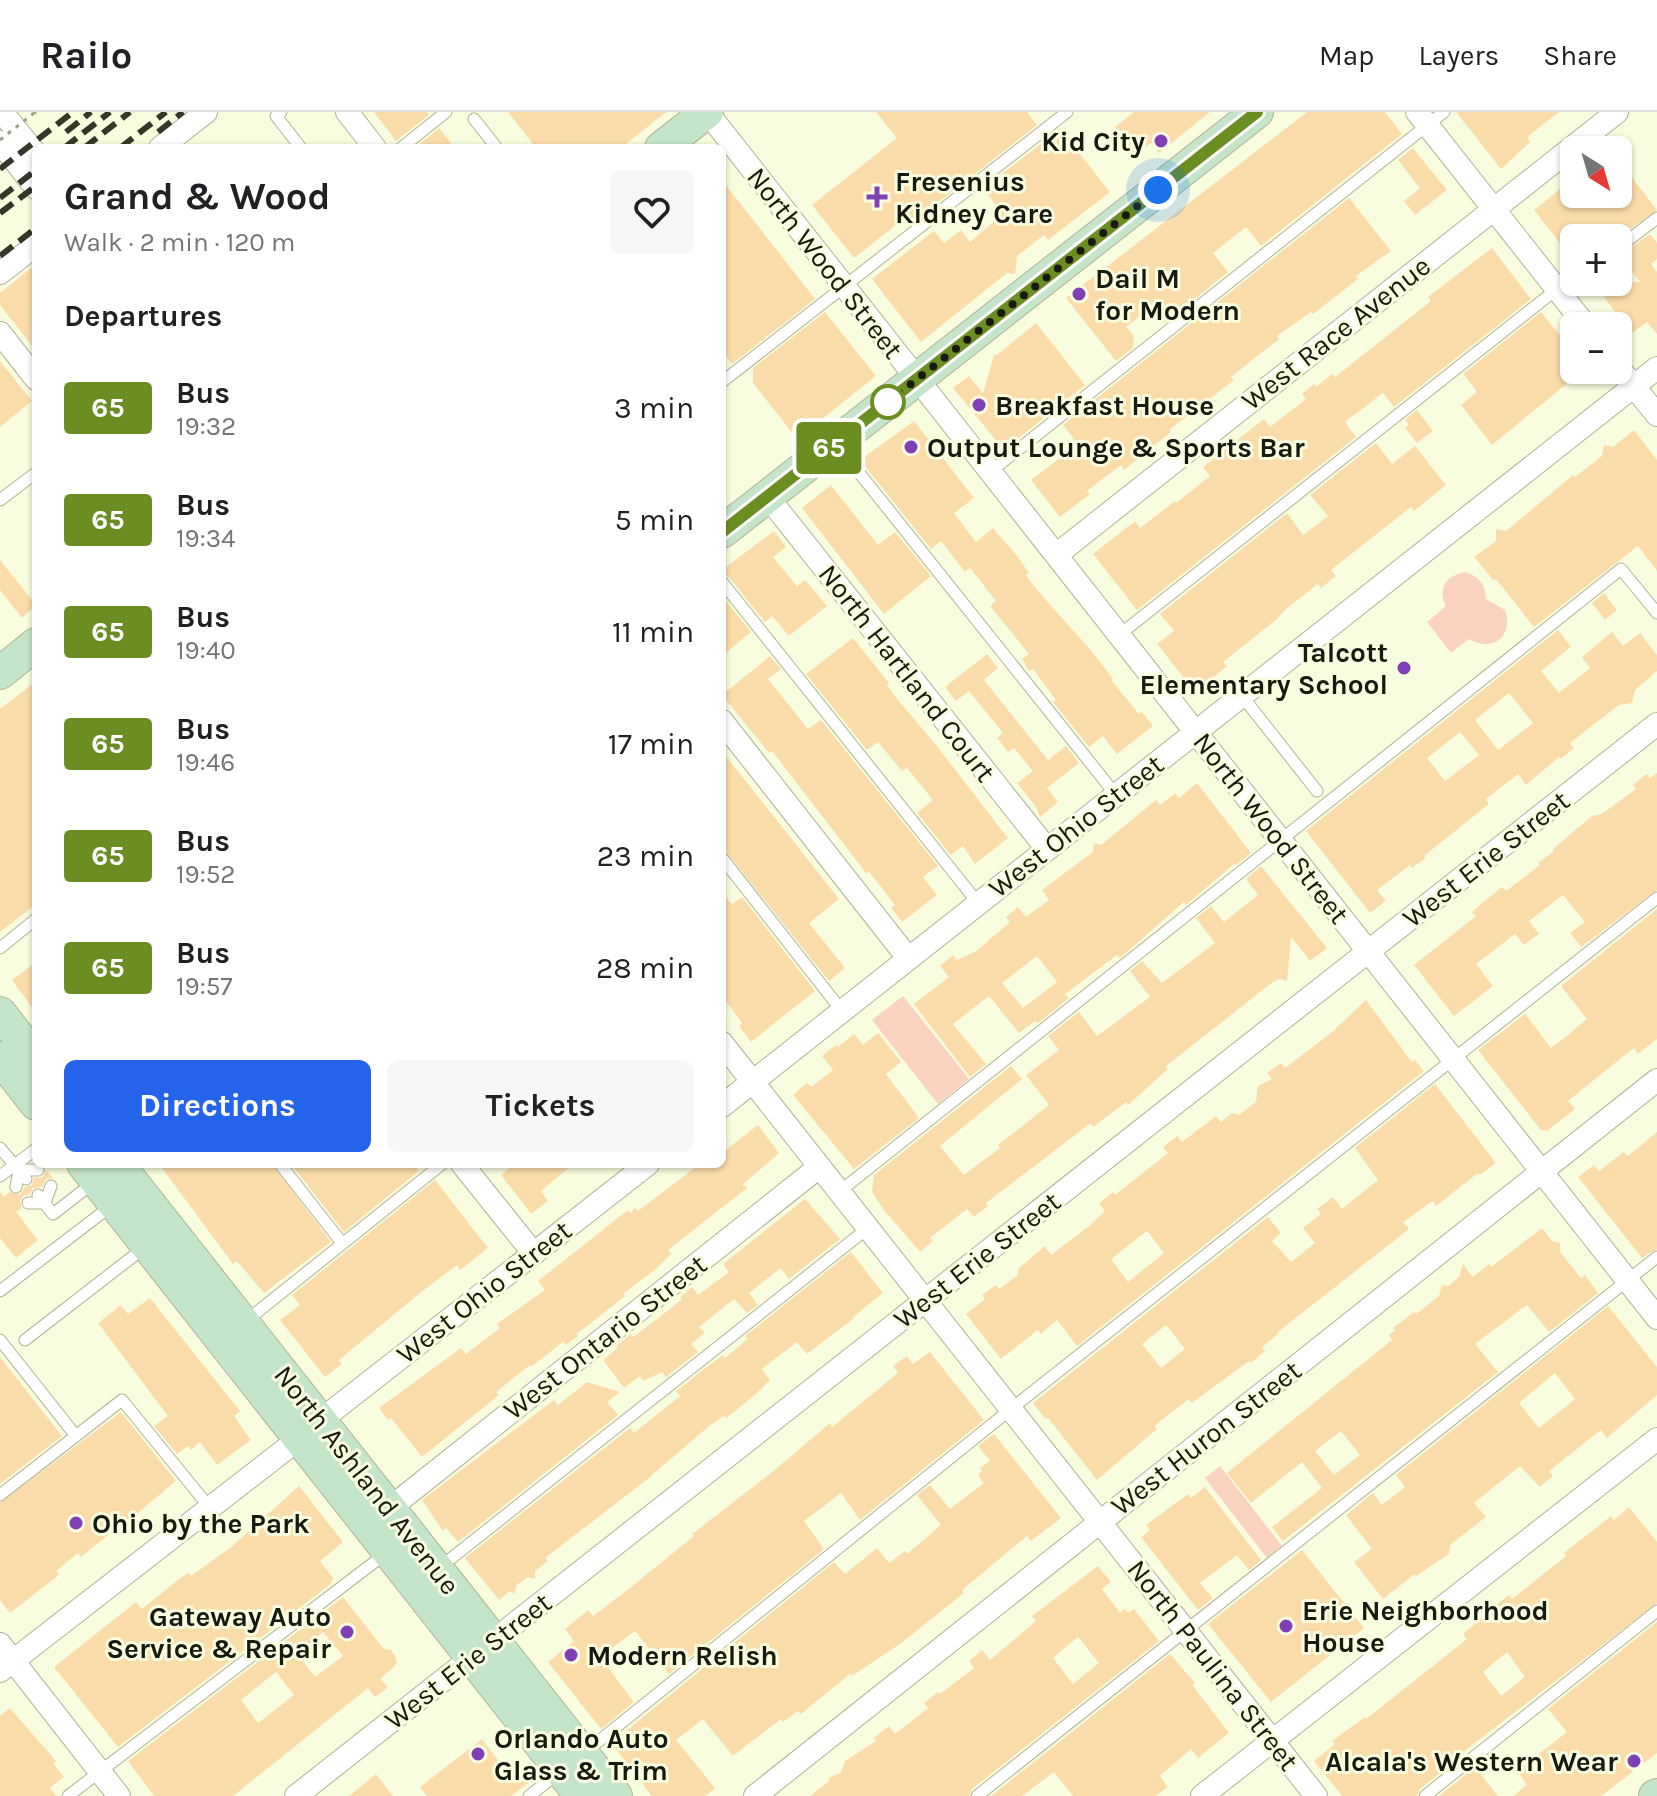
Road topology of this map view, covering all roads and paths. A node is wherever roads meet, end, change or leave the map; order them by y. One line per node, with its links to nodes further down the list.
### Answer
1 (2, 112): 20 (street)
2 (206, 112): 14 (street)
3 (281, 112): 15 (lane)
4 (347, 112): 16 (street)
5 (446, 112): 17 (lane)
6 (707, 112): 19 (main road); 27 (street, North Wood Street)
7 (1067, 112): 27 (lane)
8 (1257, 112): 34 (main road)
9 (1617, 112): 22 (street, West Race Avenue)
10 (35, 113): 13 (path, bridge)
11 (1429, 116): 22 (street); 39 (lane)
12 (474, 119): 18 (lane)
13 (0, 141): 21 (street)
14 (165, 144)
15 (298, 144)
16 (372, 144)
17 (406, 144)
18 (494, 144)
19 (666, 144)
20 (32, 149)
21 (32, 183)
22 (1493, 209): 28 (street); 44 (street, West Race Avenue)
23 (1657, 218): 24 (lane)
24 (1632, 237)
25 (32, 248): 26 (street)
26 (0, 273)
27 (844, 286): 33 (lane); 34 (street, North Wood Street)
28 (1560, 288)
29 (1560, 292): 47 (lane)
30 (0, 333): 32 (street)
31 (1657, 368): 36 (street, West Ohio Street)
32 (32, 374)
33 (726, 379)
34 (917, 379): 38 (main road); 39 (street, North Wood Street)
35 (1632, 384): 36 (street)
36 (1634, 386): 37 (street); 50 (street, West Ohio Street)
37 (1657, 415)
38 (835, 443): 41 (main road); 55 (lane)
39 (990, 472): 44 (street, North Wood Street)
40 (32, 476): 42 (lane)
41 (767, 496): 43 (main road); 57 (street, North Hartland Court)
42 (0, 500)
43 (726, 529)
44 (1056, 555): 47 (street, North Wood Street)
45 (726, 587): 60 (lane)
46 (1657, 613): 56 (lane)
47 (1119, 635): 53 (street, North Wood Street)
48 (32, 647): 49 (main road)
49 (0, 673)
50 (1242, 696): 53 (street, West Ohio Street); 54 (lane)
51 (1657, 724): 63 (street, West Erie Street)
52 (726, 726): 64 (street)
53 (1195, 732): 55 (street, West Ohio Street); 56 (street, North Wood Street)
54 (1317, 791)
55 (1116, 795): 57 (street, West Ohio Street)
56 (1279, 839): 63 (street, North Wood Street); 86 (lane)
57 (1047, 849): 60 (street, West Ohio Street)
58 (726, 863): 65 (lane)
59 (1657, 898): 68 (lane)
60 (978, 903): 64 (street, West Ohio Street)
61 (32, 922): 62 (lane)
62 (0, 948)
63 (1368, 952): 68 (street, North Wood Street); 94 (street, West Erie Street)
64 (908, 958): 65 (street, West Ohio Street)
65 (842, 1011): 71 (street, West Ohio Street)
66 (0, 1013): 69 (main road)
67 (726, 1048): 71 (street, North Paulina Street)
68 (1453, 1060): 81 (street, North Wood Street); 99 (lane)
69 (21, 1079)
70 (1657, 1080): 81 (street, West Huron Street)
71 (752, 1082): 72 (street, West Ohio Street); 75 (street, North Paulina Street)
72 (726, 1103)
73 (0, 1148): 82 (lane)
74 (32, 1155): 82 (lane)
75 (819, 1167): 86 (street, North Paulina Street); 105 (street, West Ontario Street)
76 (283, 1168): 88 (lane)
77 (437, 1168): 88 (lane)
78 (465, 1168): 90 (street)
79 (643, 1168): 90 (street, West Ohio Street)
80 (38, 1170): 82 (lane)
81 (1541, 1171): 92 (street, North Wood Street); 106 (street, West Huron Street)
82 (19, 1175): 83 (lane)
83 (0, 1176)
84 (103, 1178): 85 (lane); 89 (main road, North Ashland Avenue); 93 (lane); 96 (main road, North Ashland Avenue)
85 (51, 1186)
86 (839, 1192): 87 (street, North Paulina Street)
87 (868, 1228): 94 (street, North Paulina Street); 108 (lane)
88 (342, 1243): 96 (lane)
89 (148, 1246): 98 (lane); 100 (main road, North Ashland Avenue)
90 (534, 1254): 100 (street, West Ohio Street)
91 (1657, 1257): 92 (lane)
92 (1627, 1280): 95 (street, North Wood Street); 110 (lane)
93 (0, 1291)
94 (925, 1301): 99 (street, North Paulina Street); 111 (street, West Erie Street)
95 (1657, 1318)
96 (244, 1322): 100 (main road, North Ashland Avenue)
97 (0, 1340): 101 (lane)
98 (25, 1340)
99 (1011, 1409): 106 (street, North Paulina Street); 115 (lane)
100 (310, 1429): 104 (street, West Ohio Street); 105 (main road, North Ashland Avenue); 107 (main road, North Ashland Avenue)
101 (76, 1436): 103 (lane); 104 (lane)
102 (1657, 1439): 113 (street)
103 (0, 1495)
104 (210, 1508): 112 (street, West Ohio Street)
105 (390, 1508): 108 (main road, North Ashland Avenue)
106 (1100, 1522): 110 (street, North Paulina Street); 121 (street, West Huron Street)
107 (389, 1551): 111 (main road, North Ashland Avenue); 114 (lane)
108 (438, 1569): 111 (main road, North Ashland Avenue)
109 (1657, 1611): 125 (lane)
110 (1186, 1631): 113 (street, North Paulina Street); 122 (lane)
111 (483, 1650): 115 (main road, North Ashland Avenue); 118 (street, West Erie Street)
112 (4, 1659): 114 (street)
113 (1273, 1741): 123 (street); 124 (street, North Paulina Street)
114 (100, 1771): 116 (lane); 117 (street)
115 (575, 1774): 119 (lane); 120 (main road, North Ashland Avenue)
116 (68, 1796)
117 (119, 1796)
118 (296, 1796)
119 (529, 1796)
120 (616, 1796)
121 (755, 1796)
122 (977, 1796)
123 (1202, 1796)
124 (1316, 1796)
125 (1425, 1796)

